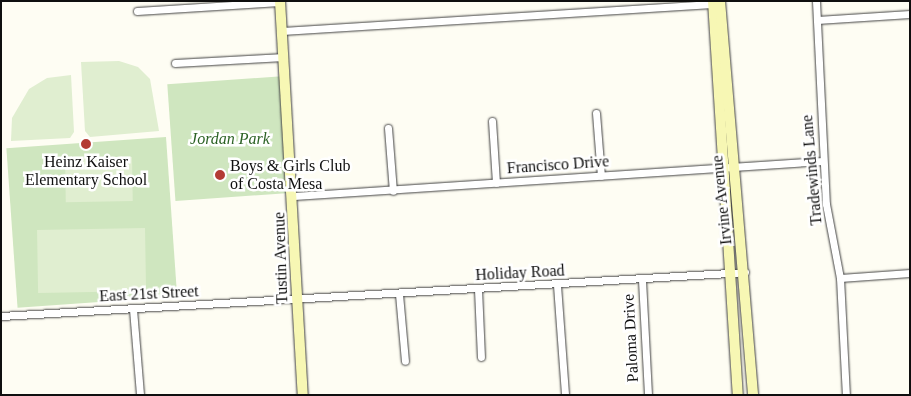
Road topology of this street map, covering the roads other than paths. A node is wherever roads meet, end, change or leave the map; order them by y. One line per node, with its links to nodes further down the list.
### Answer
1 (816, 1): 6 (street, Tradewinds Lane)
2 (280, 2): 4 (street); 7 (main road, Tustin Avenue)
3 (717, 3): 7 (street); 14 (main road, Irvine Avenue)
4 (137, 10)
5 (910, 14): 6 (street)
6 (818, 20): 13 (street, Tradewinds Lane)
7 (282, 31): 8 (main road, Tustin Avenue)
8 (284, 57): 9 (street); 18 (main road, Tustin Avenue)
9 (175, 63)
10 (596, 113): 15 (street)
11 (492, 122): 16 (street)
12 (388, 128): 17 (street)
13 (824, 161): 14 (street, Francisco Drive); 22 (street, Tradewinds Lane)
14 (728, 166): 15 (street, Francisco Drive); 19 (main road, Irvine Avenue); 20 (main road, Irvine Avenue)
15 (601, 176): 16 (street, Francisco Drive)
16 (496, 183): 17 (street, Francisco Drive)
17 (393, 192): 18 (street, Francisco Drive)
18 (294, 196): 27 (main road, Tustin Avenue)
19 (730, 272): 20 (street, Holiday Road); 23 (street, Holiday Road); 36 (main road, Irvine Avenue)
20 (745, 272): 37 (main road, Irvine Avenue)
21 (910, 273): 22 (street)
22 (840, 278): 38 (street, Tradewinds Lane)
23 (642, 280): 24 (street, Holiday Road); 35 (street, Paloma Drive)
24 (557, 284): 25 (street, Holiday Road); 34 (street)
25 (478, 289): 26 (street, Holiday Road); 30 (street)
26 (399, 294): 27 (street, Holiday Road); 31 (street)
27 (298, 300): 28 (street, East 21st Street); 33 (main road, Tustin Avenue)
28 (133, 309): 29 (street, East 21st Street); 32 (street)
29 (1, 316)
30 (481, 357)
31 (405, 361)
32 (140, 395)
33 (303, 395)
34 (565, 395)
35 (648, 395)
36 (738, 395)
37 (753, 395)
38 (846, 395)

